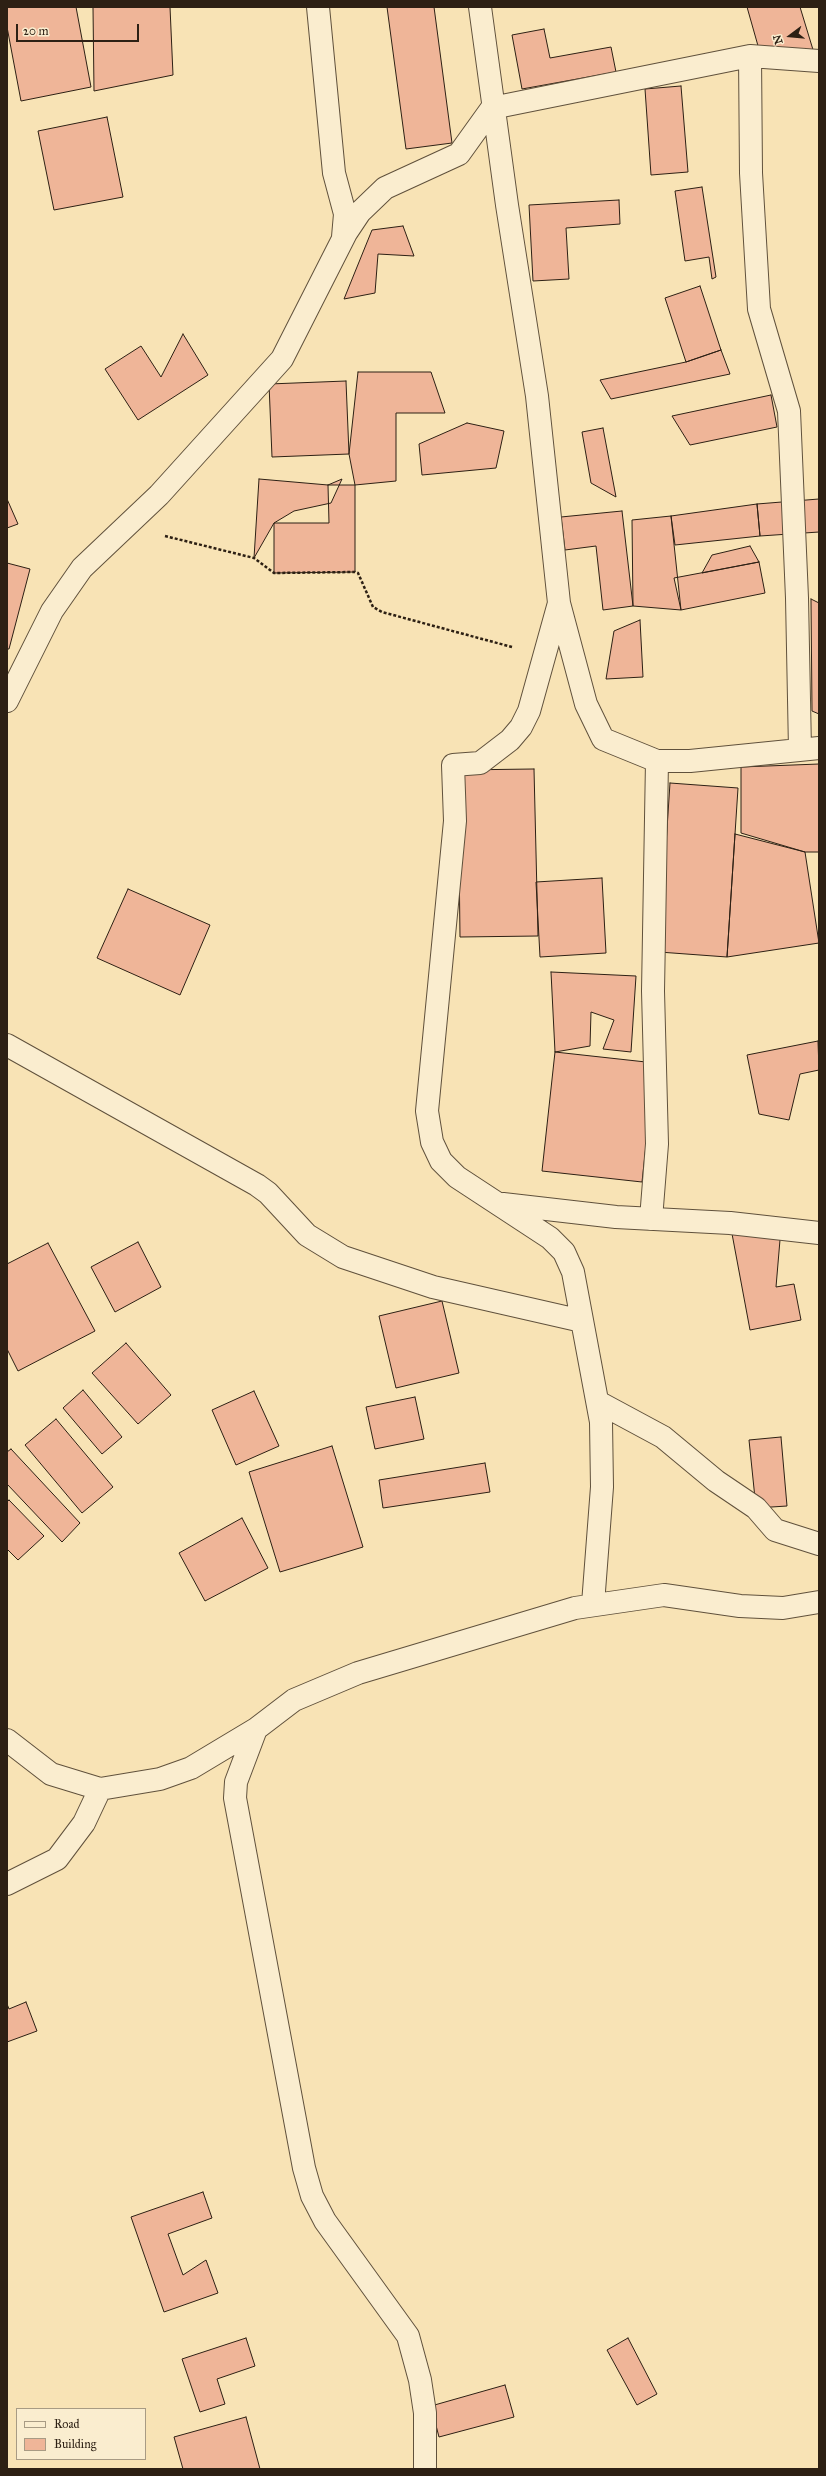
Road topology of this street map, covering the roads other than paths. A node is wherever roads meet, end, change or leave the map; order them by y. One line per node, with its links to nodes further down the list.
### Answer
1 (318, 7): 6 (street)
2 (480, 7): 5 (street)
3 (750, 56): 4 (street); 5 (street); 9 (street)
4 (819, 61)
5 (492, 108): 6 (street); 7 (street)
6 (342, 240): 8 (street)
7 (558, 603): 10 (street); 12 (street)
8 (7, 701)
9 (809, 749): 10 (street)
10 (657, 761): 13 (street)
11 (7, 1045): 15 (street)
12 (498, 1203): 13 (street); 15 (street)
13 (652, 1219): 14 (street)
14 (819, 1233)
15 (582, 1321): 16 (street)
16 (598, 1402): 17 (street); 19 (street)
17 (819, 1544)
18 (819, 1602): 19 (street)
19 (593, 1604): 20 (street)
20 (256, 1729): 22 (street); 24 (street)
21 (7, 1740): 22 (street)
22 (100, 1789): 23 (street)
23 (7, 1884)
24 (425, 2469)

